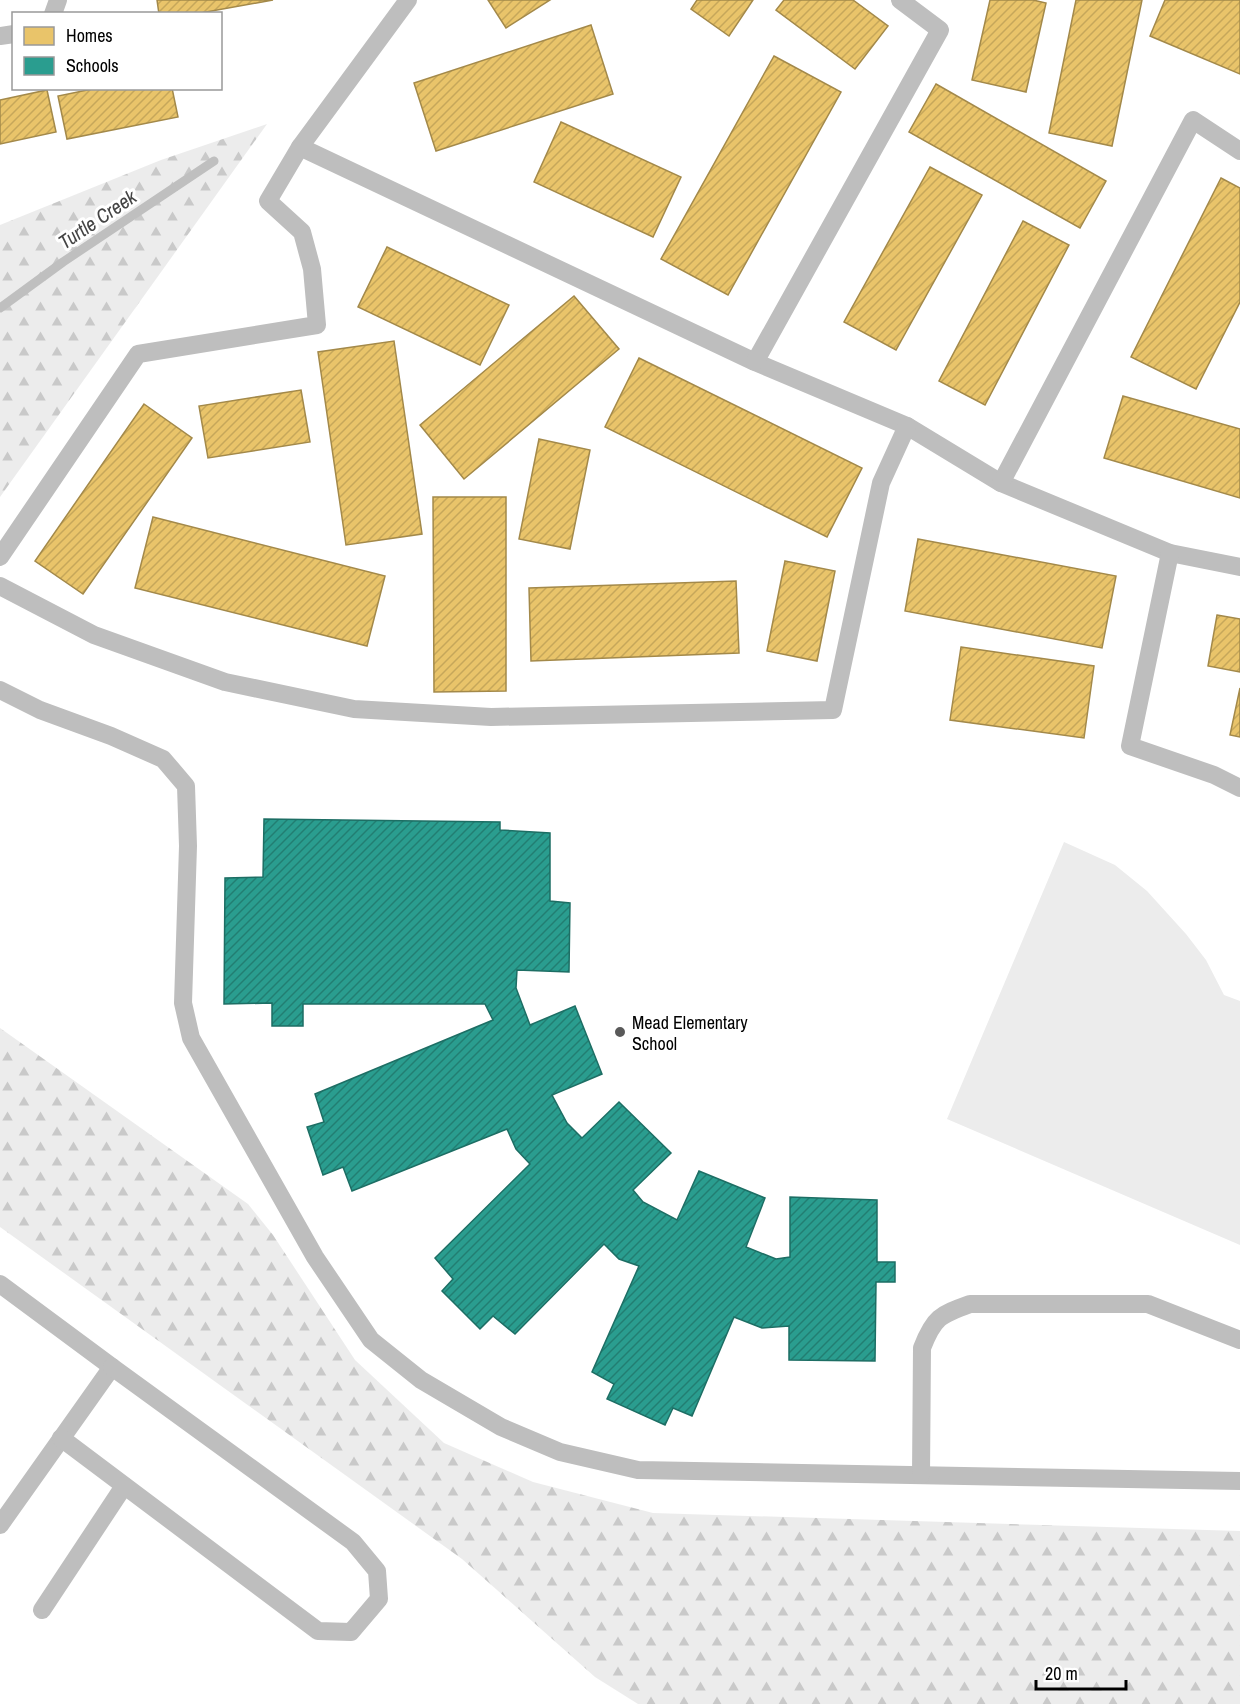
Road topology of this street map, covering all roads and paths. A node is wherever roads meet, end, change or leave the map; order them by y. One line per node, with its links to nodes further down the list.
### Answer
1 (408, 0): 3 (lane)
2 (900, 0): 5 (lane)
3 (300, 147): 5 (lane); 9 (lane)
4 (1240, 151): 7 (lane)
5 (755, 362): 6 (lane)
6 (907, 426): 7 (lane); 11 (lane)
7 (1001, 483): 8 (lane)
8 (1170, 553): 10 (lane); 13 (lane)
9 (0, 557)
10 (1240, 567)
11 (0, 586)
12 (0, 690): 18 (lane)
13 (1240, 788)
14 (0, 1284): 16 (lane)
15 (1240, 1340): 18 (lane)
16 (112, 1366): 17 (lane); 20 (lane)
17 (61, 1438): 20 (lane); 21 (lane)
18 (921, 1475): 19 (lane)
19 (1240, 1481)
20 (124, 1486): 22 (lane)
21 (0, 1525)
22 (42, 1610)

